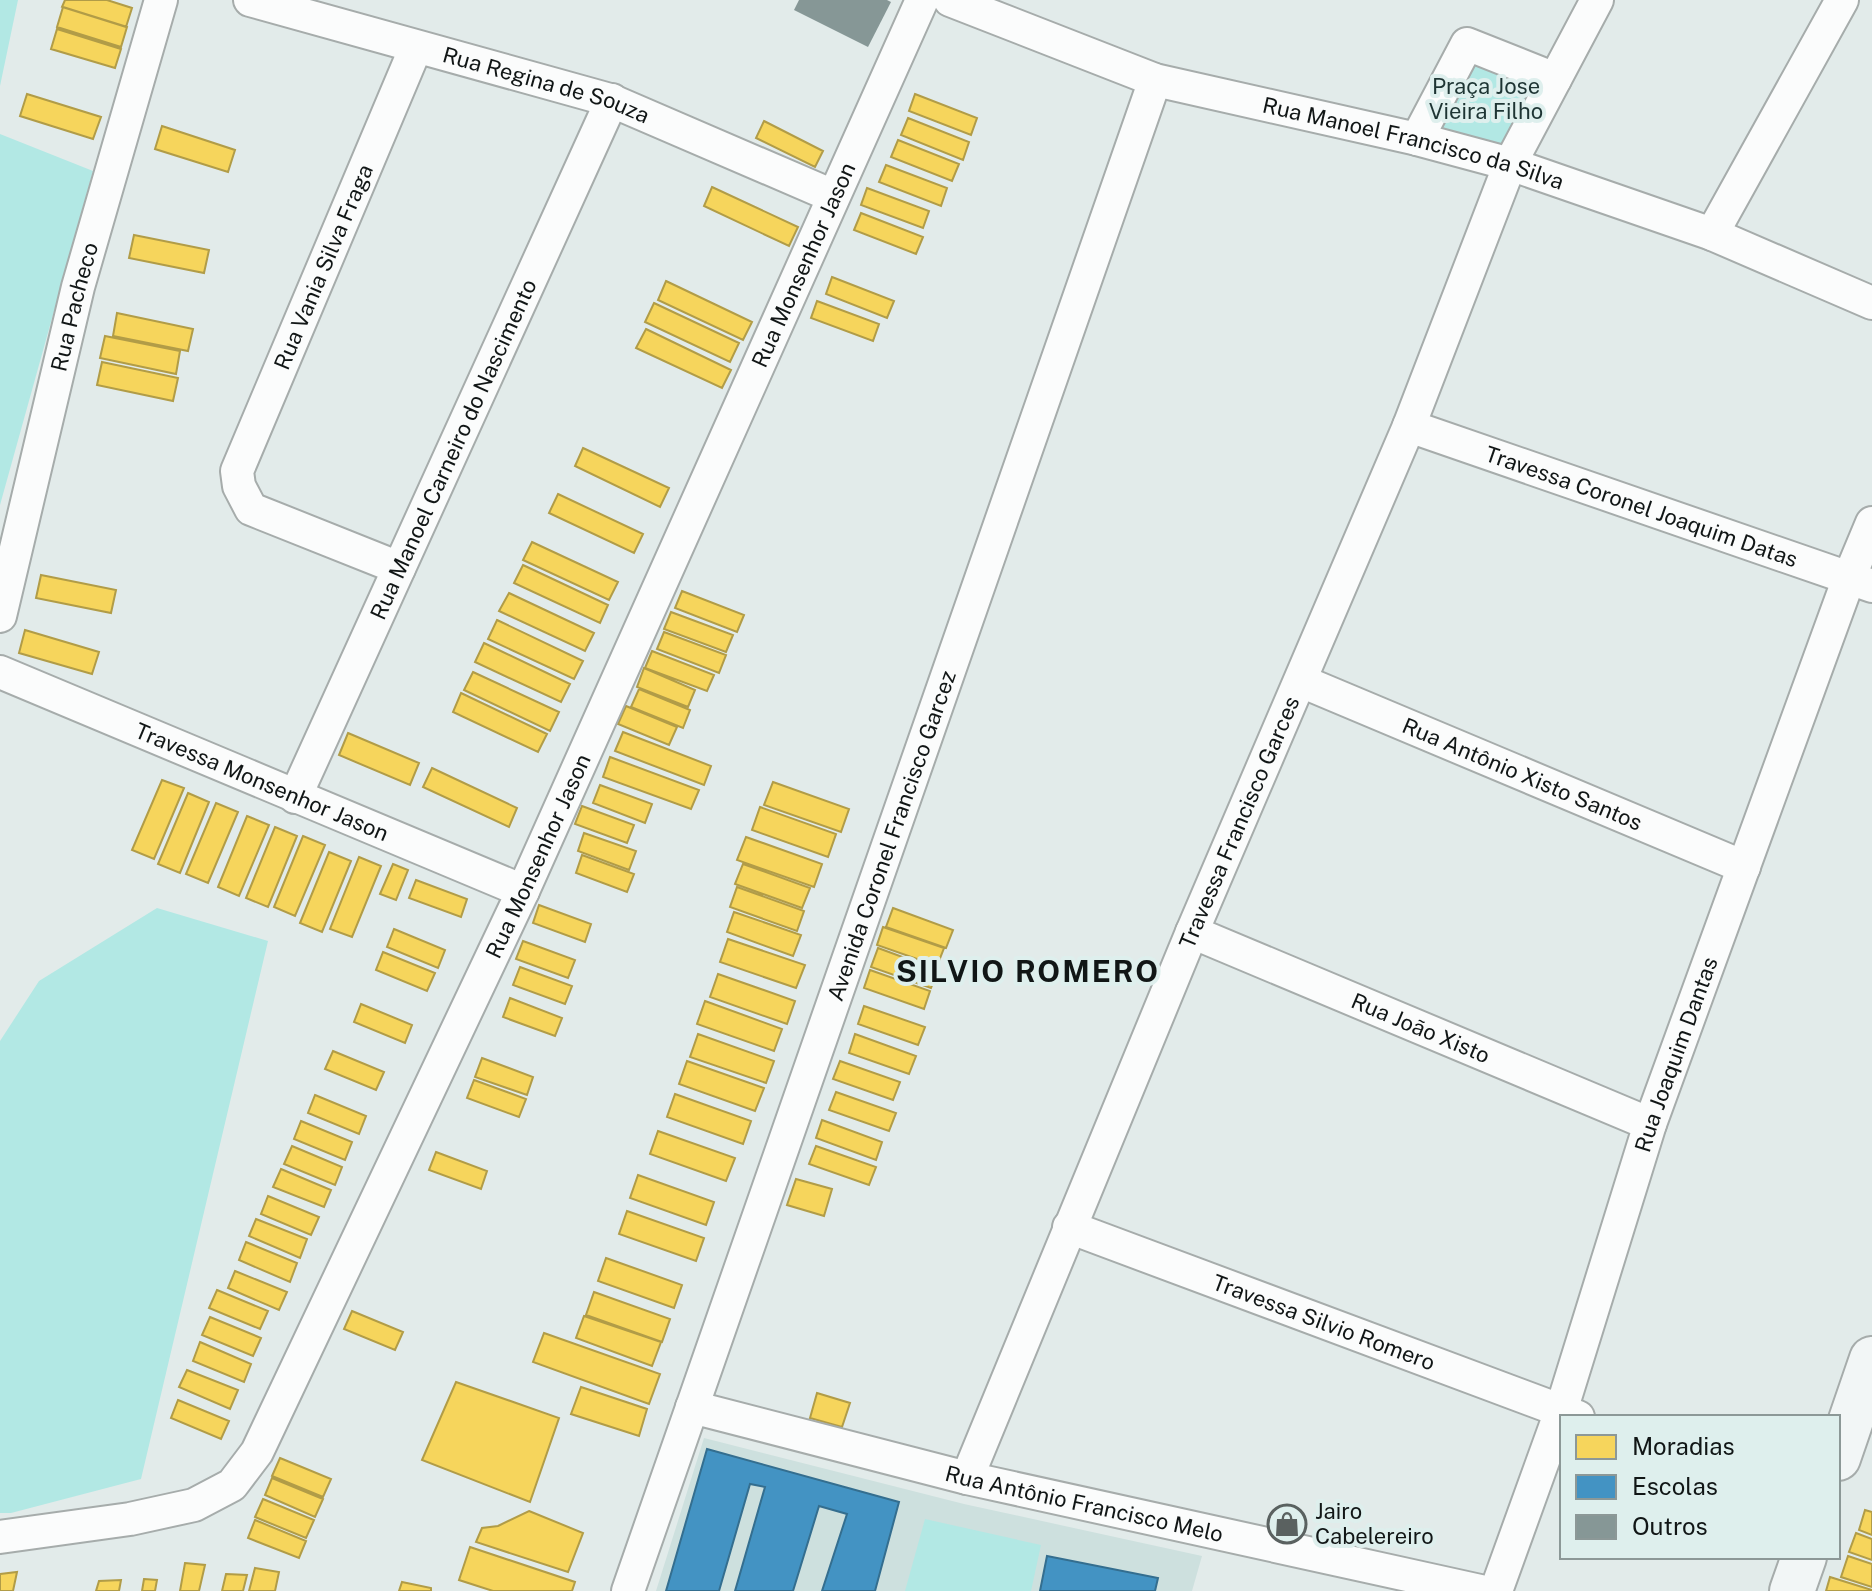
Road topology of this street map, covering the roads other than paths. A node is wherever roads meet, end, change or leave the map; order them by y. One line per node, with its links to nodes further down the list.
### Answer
1 (161, 0): 20 (street, Rua Pacheco)
2 (250, 0): 7 (street, Rua Regina de Souza)
3 (922, 0): 13 (street, Rua Monsenhor Jason)
4 (950, 0): 9 (street, Rua Manoel Francisco da Silva)
5 (1597, 0): 8 (street, Travessa Francisco Garces)
6 (1842, 0): 14 (street)
7 (416, 47): 10 (street, Rua Regina de Souza); 18 (street, Rua Vania Silva Fraga)
8 (1555, 79): 11 (street); 12 (street, Travessa Francisco Garces)
9 (1155, 80): 11 (street, Rua Manoel Francisco da Silva); 30 (street, Avenida Coronel Francisco Garcez)
10 (612, 100): 13 (street, Rua Regina de Souza); 18 (street, Rua Manoel Carneiro do Nascimento)
11 (1417, 139): 12 (street, Rua Manoel Francisco da Silva)
12 (1510, 164): 14 (street, Rua Manoel Francisco da Silva); 16 (street, Travessa Francisco Garces)
13 (833, 196): 25 (street, Rua Monsenhor Jason)
14 (1712, 234): 15 (street, Rua Manoel Francisco da Silva)
15 (1872, 303)
16 (1409, 426): 19 (street, Travessa Coronel Joaquim Datas); 22 (street, Travessa Francisco Garces)
17 (1872, 523): 19 (street, Rua Joaquim Dantas)
18 (399, 568): 23 (street, Rua Manoel Carneiro do Nascimento)
19 (1861, 582): 24 (street, Rua Joaquim Dantas)
20 (0, 616)
21 (0, 672): 23 (street, Travessa Monsenhor Jason)
22 (1301, 681): 24 (street, Rua Antônio Xisto Santos); 26 (street, Travessa Francisco Garces)
23 (295, 797): 25 (street, Travessa Monsenhor Jason)
24 (1744, 867): 27 (street, Rua Joaquim Dantas)
25 (523, 891): 35 (street, Rua Monsenhor Jason)
26 (1192, 932): 27 (street, Rua João Xisto); 28 (street, Travessa Francisco Garces)
27 (1650, 1124): 31 (street, Rua Joaquim Dantas)
28 (1069, 1227): 31 (street, Travessa Silvio Romero); 34 (street, Travessa Francisco Garces)
29 (1872, 1359): 33 (main road)
30 (692, 1407): 34 (street, Rua Antônio Francisco Melo); 37 (street, Avenida Coronel Francisco Garcez)
31 (1570, 1414)
32 (1560, 1438): 39 (street, Rua Joaquim Dantas)
33 (1840, 1452)
34 (967, 1478): 38 (street, Rua Antônio Francisco Melo)
35 (0, 1537)
36 (1803, 1559): 40 (main road)
37 (628, 1591)
38 (1480, 1591)
39 (1496, 1591)
40 (1792, 1591)

